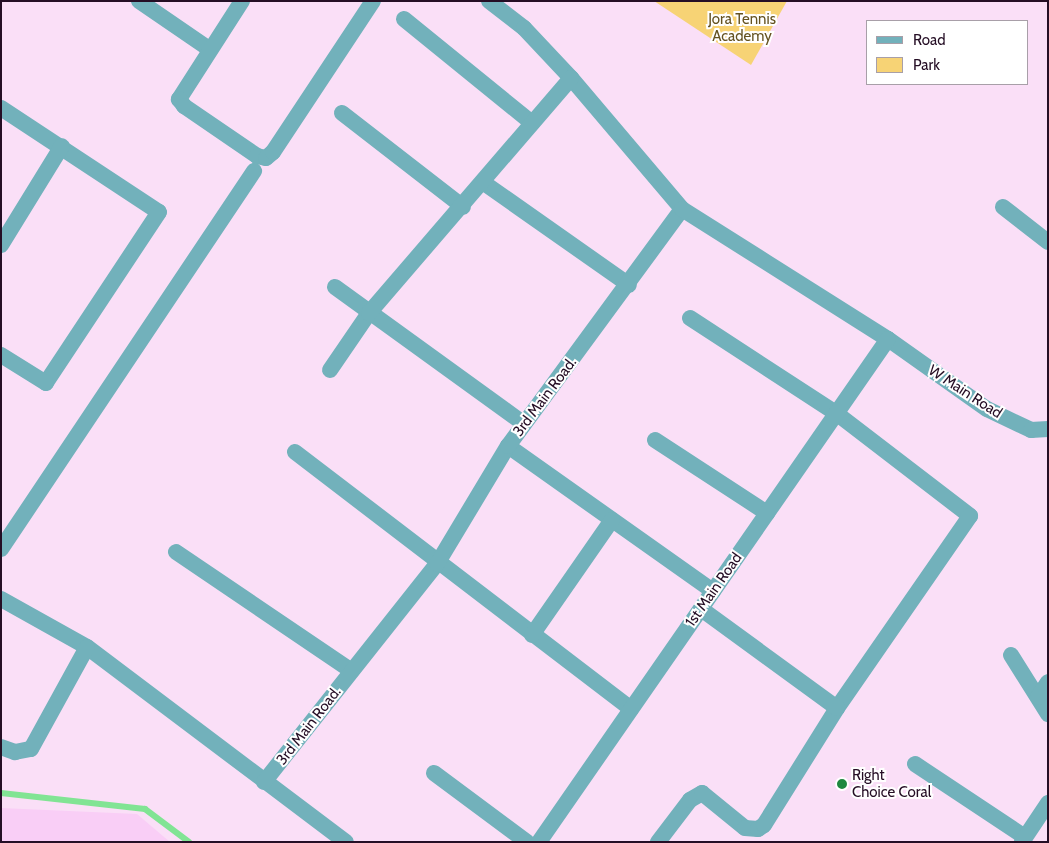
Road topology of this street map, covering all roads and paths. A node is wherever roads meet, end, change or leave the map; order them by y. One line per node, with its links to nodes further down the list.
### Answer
1 (140, 1): 6 (street)
2 (242, 1): 6 (street)
3 (373, 1): 6 (street)
4 (489, 1): 7 (street)
5 (404, 19): 10 (street)
6 (209, 49)
7 (571, 78): 10 (street); 16 (street)
8 (1, 108): 11 (street)
9 (342, 113): 14 (street)
10 (532, 124): 13 (street)
11 (62, 146): 18 (street); 24 (street)
12 (254, 171): 34 (street)
13 (484, 183): 14 (street); 19 (street)
14 (463, 207): 21 (street)
15 (1002, 207): 17 (street)
16 (682, 209): 19 (street, 3rd Main Road.); 23 (street)
17 (1048, 242)
18 (1, 245)
19 (629, 285): 27 (street, 3rd Main Road.)
20 (335, 287): 21 (street)
21 (369, 313): 25 (street); 27 (street)
22 (690, 318): 26 (street)
23 (888, 339): 26 (street, 1st Main Road); 28 (street, W Main Road)
24 (1, 355)
25 (330, 370)
26 (836, 412): 32 (street, 1st Main Road); 46 (street)
27 (524, 424): 30 (street, 3rd Main Road.)
28 (1048, 429)
29 (655, 440): 32 (street)
30 (508, 446): 33 (street); 36 (street, 3rd Main Road.)
31 (295, 452): 36 (street)
32 (767, 513): 37 (street, 1st Main Road)
33 (612, 520): 37 (street); 40 (street)
34 (1, 549)
35 (176, 552): 43 (street)
36 (437, 564): 40 (street); 43 (street, 3rd Main Road.)
37 (713, 591): 39 (street, 1st Main Road)
38 (1, 599): 41 (street)
39 (701, 609): 46 (street); 47 (street, 1st Main Road)
40 (532, 635): 47 (street)
41 (87, 647): 49 (street); 52 (street)
42 (1011, 654): 45 (street)
43 (352, 671): 52 (street, 3rd Main Road.)
44 (1048, 682): 45 (street)
45 (1038, 697): 48 (street)
46 (837, 708): 58 (street)
47 (631, 709): 57 (street, 1st Main Road)
48 (1048, 714)
49 (1, 747)
50 (915, 764): 54 (street)
51 (434, 773): 56 (street)
52 (264, 782): 55 (street)
53 (1048, 803): 54 (street)
54 (1023, 840)
55 (346, 842)
56 (526, 842)
57 (539, 842)
58 (658, 842)

